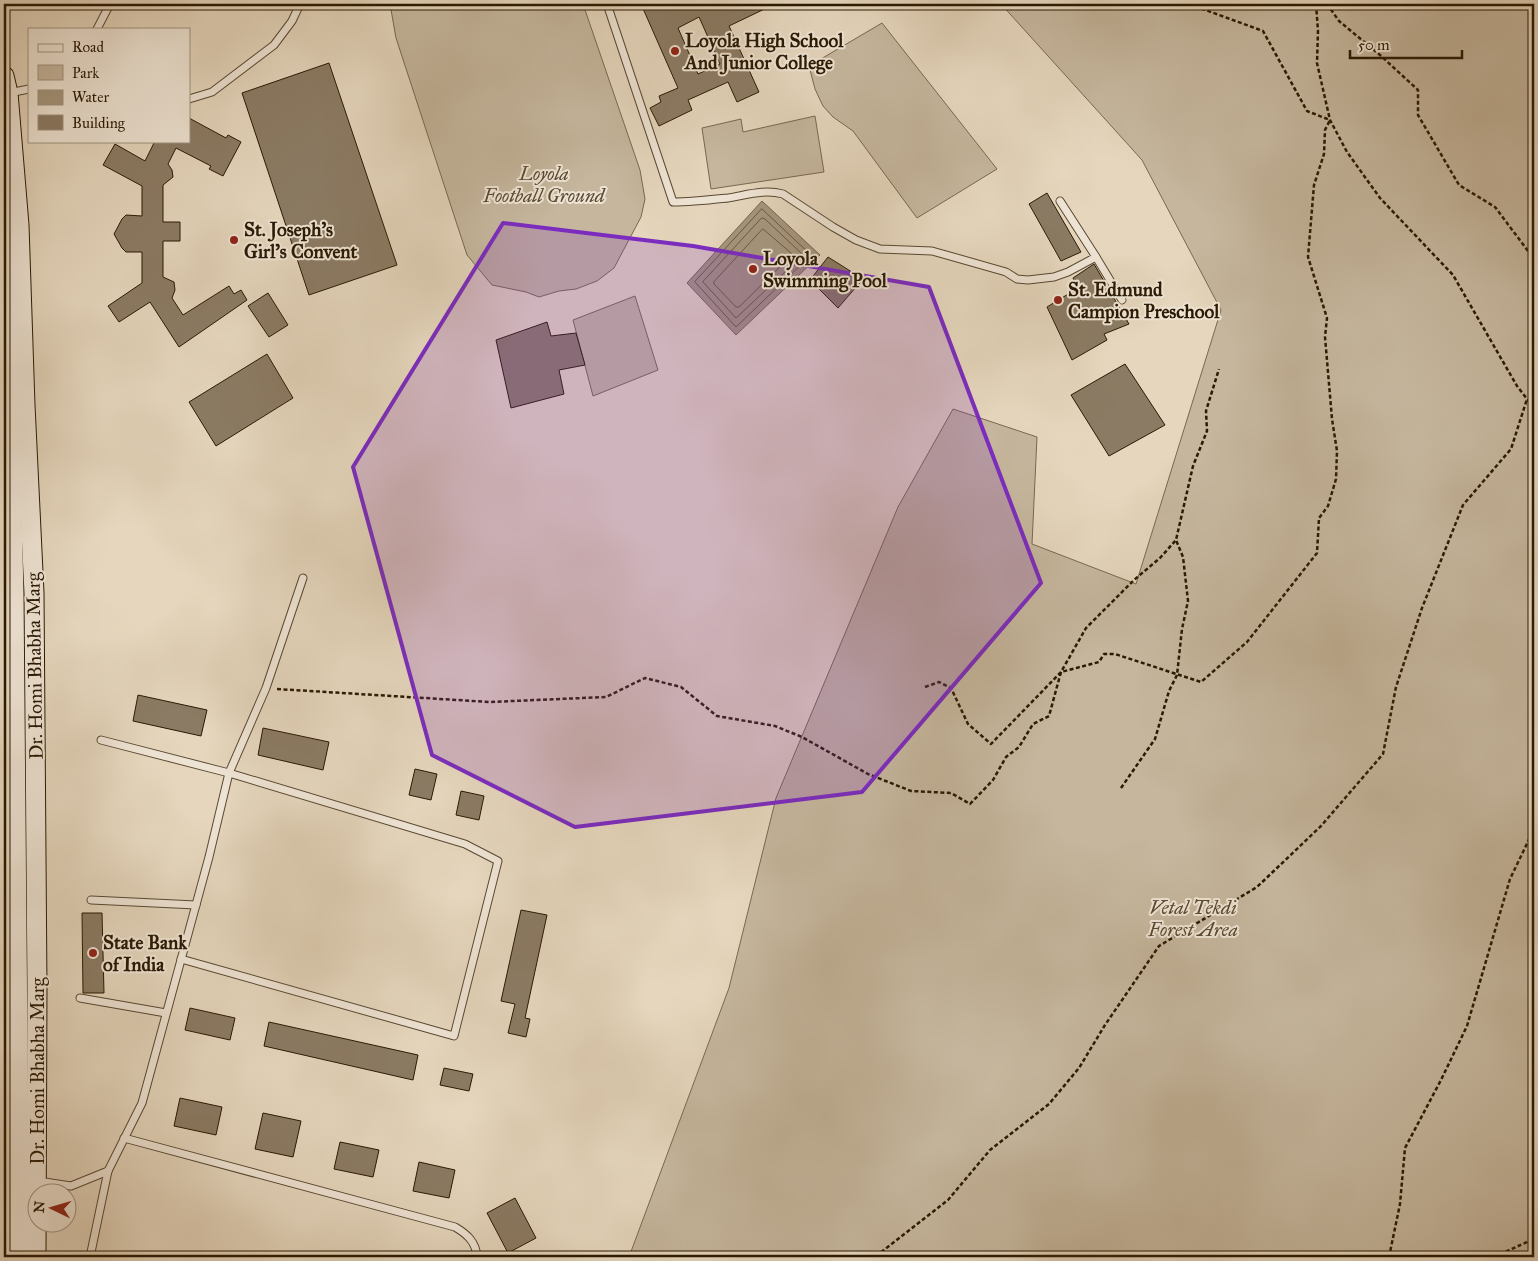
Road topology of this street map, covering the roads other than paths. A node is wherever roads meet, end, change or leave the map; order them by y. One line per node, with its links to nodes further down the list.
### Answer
1 (110, 4): 4 (lane)
2 (300, 4): 7 (lane)
3 (606, 4): 10 (lane)
4 (98, 28)
5 (6, 85): 6 (lane); 12 (main road, Dr. Homi Bhabha Marg)
6 (28, 89)
7 (190, 99)
8 (1060, 201): 10 (lane)
9 (4, 248): 13 (main road, Dr. Homi Bhabha Marg)
10 (1096, 257): 11 (lane)
11 (1122, 300)
12 (33, 572): 13 (main road); 15 (main road, Dr. Homi Bhabha Marg)
13 (8, 573): 16 (main road, Dr. Homi Bhabha Marg)
14 (303, 578): 20 (lane)
15 (34, 593): 16 (main road); 17 (main road, Dr. Homi Bhabha Marg)
16 (9, 595): 18 (main road, Dr. Homi Bhabha Marg)
17 (35, 638): 18 (main road); 29 (main road, Dr. Homi Bhabha Marg)
18 (14, 640): 27 (main road, Dr. Homi Bhabha Marg)
19 (102, 740): 20 (lane)
20 (229, 773): 22 (lane); 23 (lane)
21 (91, 900): 22 (lane)
22 (196, 905): 23 (lane)
23 (181, 959): 25 (lane)
24 (80, 998): 25 (lane)
25 (166, 1013): 26 (lane)
26 (124, 1138): 28 (lane); 33 (lane)
27 (11, 1167): 30 (main road, Dr. Homi Bhabha Marg)
28 (108, 1172): 29 (lane); 32 (lane)
29 (37, 1181): 31 (main road, Dr. Homi Bhabha Marg)
30 (18, 1257)
31 (36, 1257)
32 (90, 1257)
33 (477, 1257)

